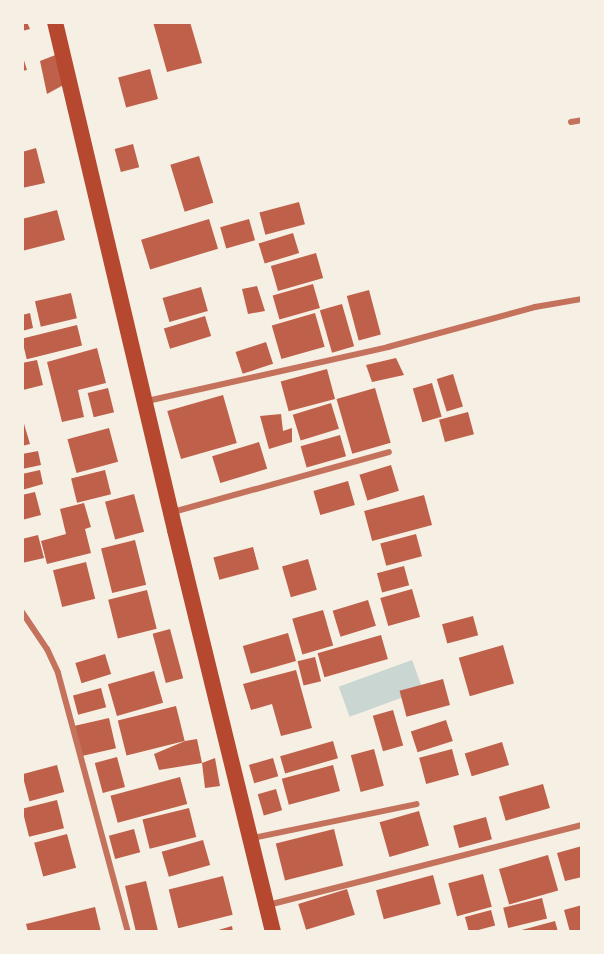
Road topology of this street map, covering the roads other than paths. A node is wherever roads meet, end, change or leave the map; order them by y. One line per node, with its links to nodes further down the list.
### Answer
1 (55, 22): 5 (highway)
2 (582, 120): 3 (street)
3 (572, 122)
4 (582, 298): 5 (street)
5 (144, 402): 7 (highway)
6 (389, 452): 7 (street)
7 (170, 512): 11 (highway)
8 (22, 612): 13 (street)
9 (417, 804): 11 (street)
10 (582, 825): 12 (street)
11 (250, 839): 12 (highway)
12 (266, 905): 14 (highway)
13 (128, 932)
14 (273, 932)

